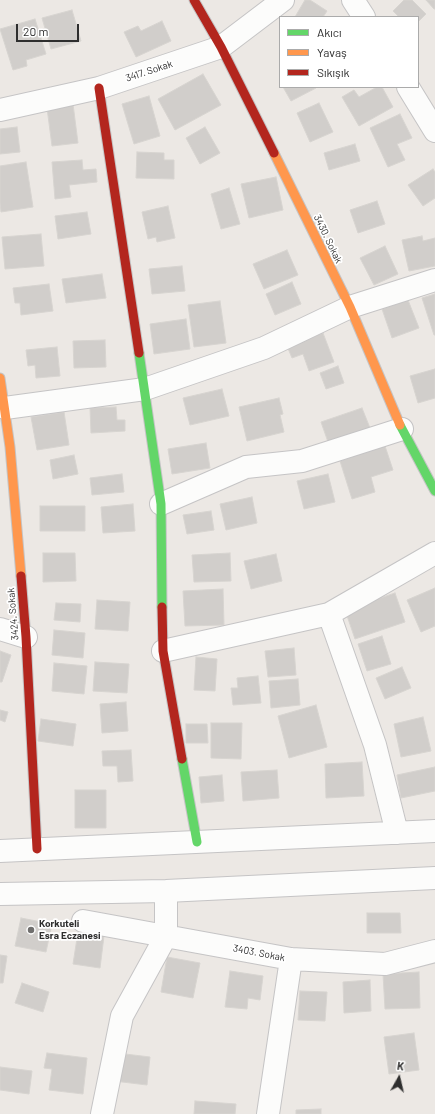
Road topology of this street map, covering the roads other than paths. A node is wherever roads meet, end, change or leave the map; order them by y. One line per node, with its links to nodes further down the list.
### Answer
1 (194, 0): 5 (street, 3430. Sokak)
2 (283, 0): 5 (street, 3417. Sokak)
3 (353, 0): 4 (street)
4 (363, 16)
5 (221, 47): 6 (street, 3417. Sokak); 11 (street, 3430. Sokak)
6 (99, 88): 8 (street, 3417. Sokak); 13 (street)
7 (409, 88): 9 (street)
8 (0, 110)
9 (435, 131)
10 (435, 280): 11 (street)
11 (350, 307): 13 (street); 15 (street, 3430. Sokak)
12 (0, 378): 14 (street, 3424. Sokak)
13 (145, 389): 14 (street); 18 (street)
14 (5, 408): 16 (street, 3424. Sokak)
15 (402, 429): 17 (street, 3430. Sokak); 18 (street)
16 (5, 446): 22 (street, 3424. Sokak)
17 (435, 491)
18 (161, 504): 23 (street)
19 (435, 553): 20 (street)
20 (329, 614): 23 (street); 25 (street)
21 (0, 629): 22 (street)
22 (26, 637): 27 (street, 3424. Sokak)
23 (163, 651): 26 (street)
24 (435, 831): 25 (street)
25 (398, 833): 26 (street)
26 (197, 842): 27 (street)
27 (37, 849): 28 (street)
28 (0, 851)
29 (435, 878): 30 (street)
30 (166, 891): 31 (street); 33 (street)
31 (0, 894)
32 (83, 921): 33 (street, 3403. Sokak)
33 (166, 936): 35 (street, 3403. Sokak); 36 (street)
34 (435, 951): 35 (street, 3403. Sokak)
35 (291, 959): 37 (street)
36 (102, 1114)
37 (268, 1114)

